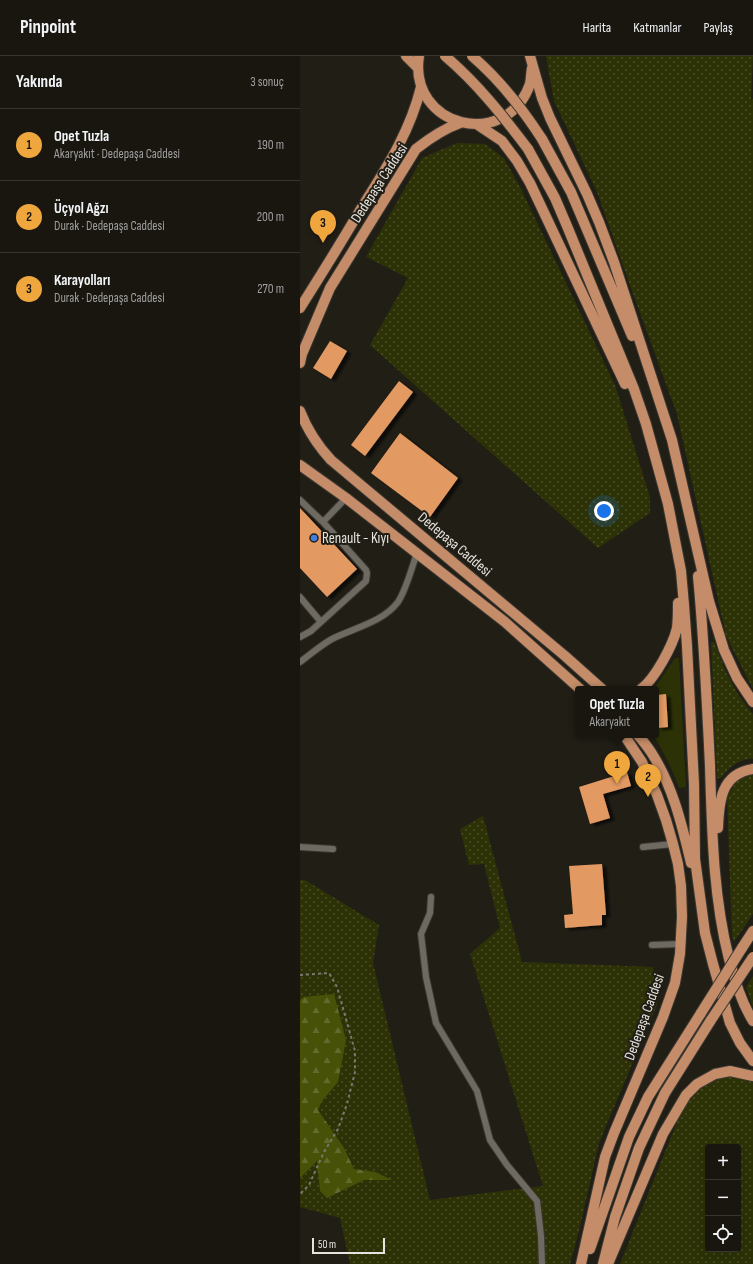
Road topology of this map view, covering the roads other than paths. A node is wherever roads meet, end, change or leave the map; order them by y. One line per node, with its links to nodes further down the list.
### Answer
1 (406, 56): 6 (main road)
2 (419, 56): 6 (main road)
3 (445, 56): 14 (main road, bridge)
4 (472, 56): 12 (main road, bridge)
5 (531, 60): 9 (main road); 12 (main road)
6 (417, 67): 7 (main road)
7 (421, 87): 8 (main road); 10 (main road, Dedepaşa Caddesi)
8 (460, 123): 9 (main road); 11 (main road, Dedepaşa Caddesi)
9 (478, 125): 14 (main road)
10 (300, 308)
11 (300, 363)
12 (662, 408): 16 (main road)
13 (300, 411): 29 (main road, Dedepaşa Caddesi)
14 (658, 463): 20 (main road)
15 (300, 465): 17 (main road, Dedepaşa Caddesi)
16 (680, 472): 31 (main road); 40 (main road)
17 (346, 498): 19 (lane); 21 (main road, Dedepaşa Caddesi)
18 (300, 500): 19 (lane)
19 (323, 522): 23 (lane)
20 (676, 545): 30 (main road); 42 (main road)
21 (417, 554): 25 (lane); 26 (main road, Dedepaşa Caddesi)
22 (300, 598): 23 (lane)
23 (321, 622): 24 (lane)
24 (300, 637)
25 (300, 662)
26 (556, 668): 27 (main road, Dedepaşa Caddesi); 28 (main road)
27 (577, 686)
28 (580, 686)
29 (599, 686)
30 (644, 686)
31 (753, 702)
32 (626, 738): 35 (main road, Dedepaşa Caddesi)
33 (640, 738): 42 (main road)
34 (753, 769): 40 (main road)
35 (673, 844): 37 (lane); 43 (main road, Dedepaşa Caddesi)
36 (300, 847): 38 (lane)
37 (643, 847)
38 (333, 850)
39 (431, 897): 49 (lane)
40 (718, 898): 46 (main road)
41 (753, 931): 51 (main road, bridge)
42 (705, 933): 47 (main road)
43 (680, 944): 44 (lane); 50 (main road, Dedepaşa Caddesi)
44 (652, 945)
45 (753, 957): 52 (main road, bridge)
46 (753, 1021)
47 (753, 1061)
48 (753, 1076): 53 (main road)
49 (542, 1264)
50 (581, 1264)
51 (585, 1264)
52 (603, 1264)
53 (608, 1264)

